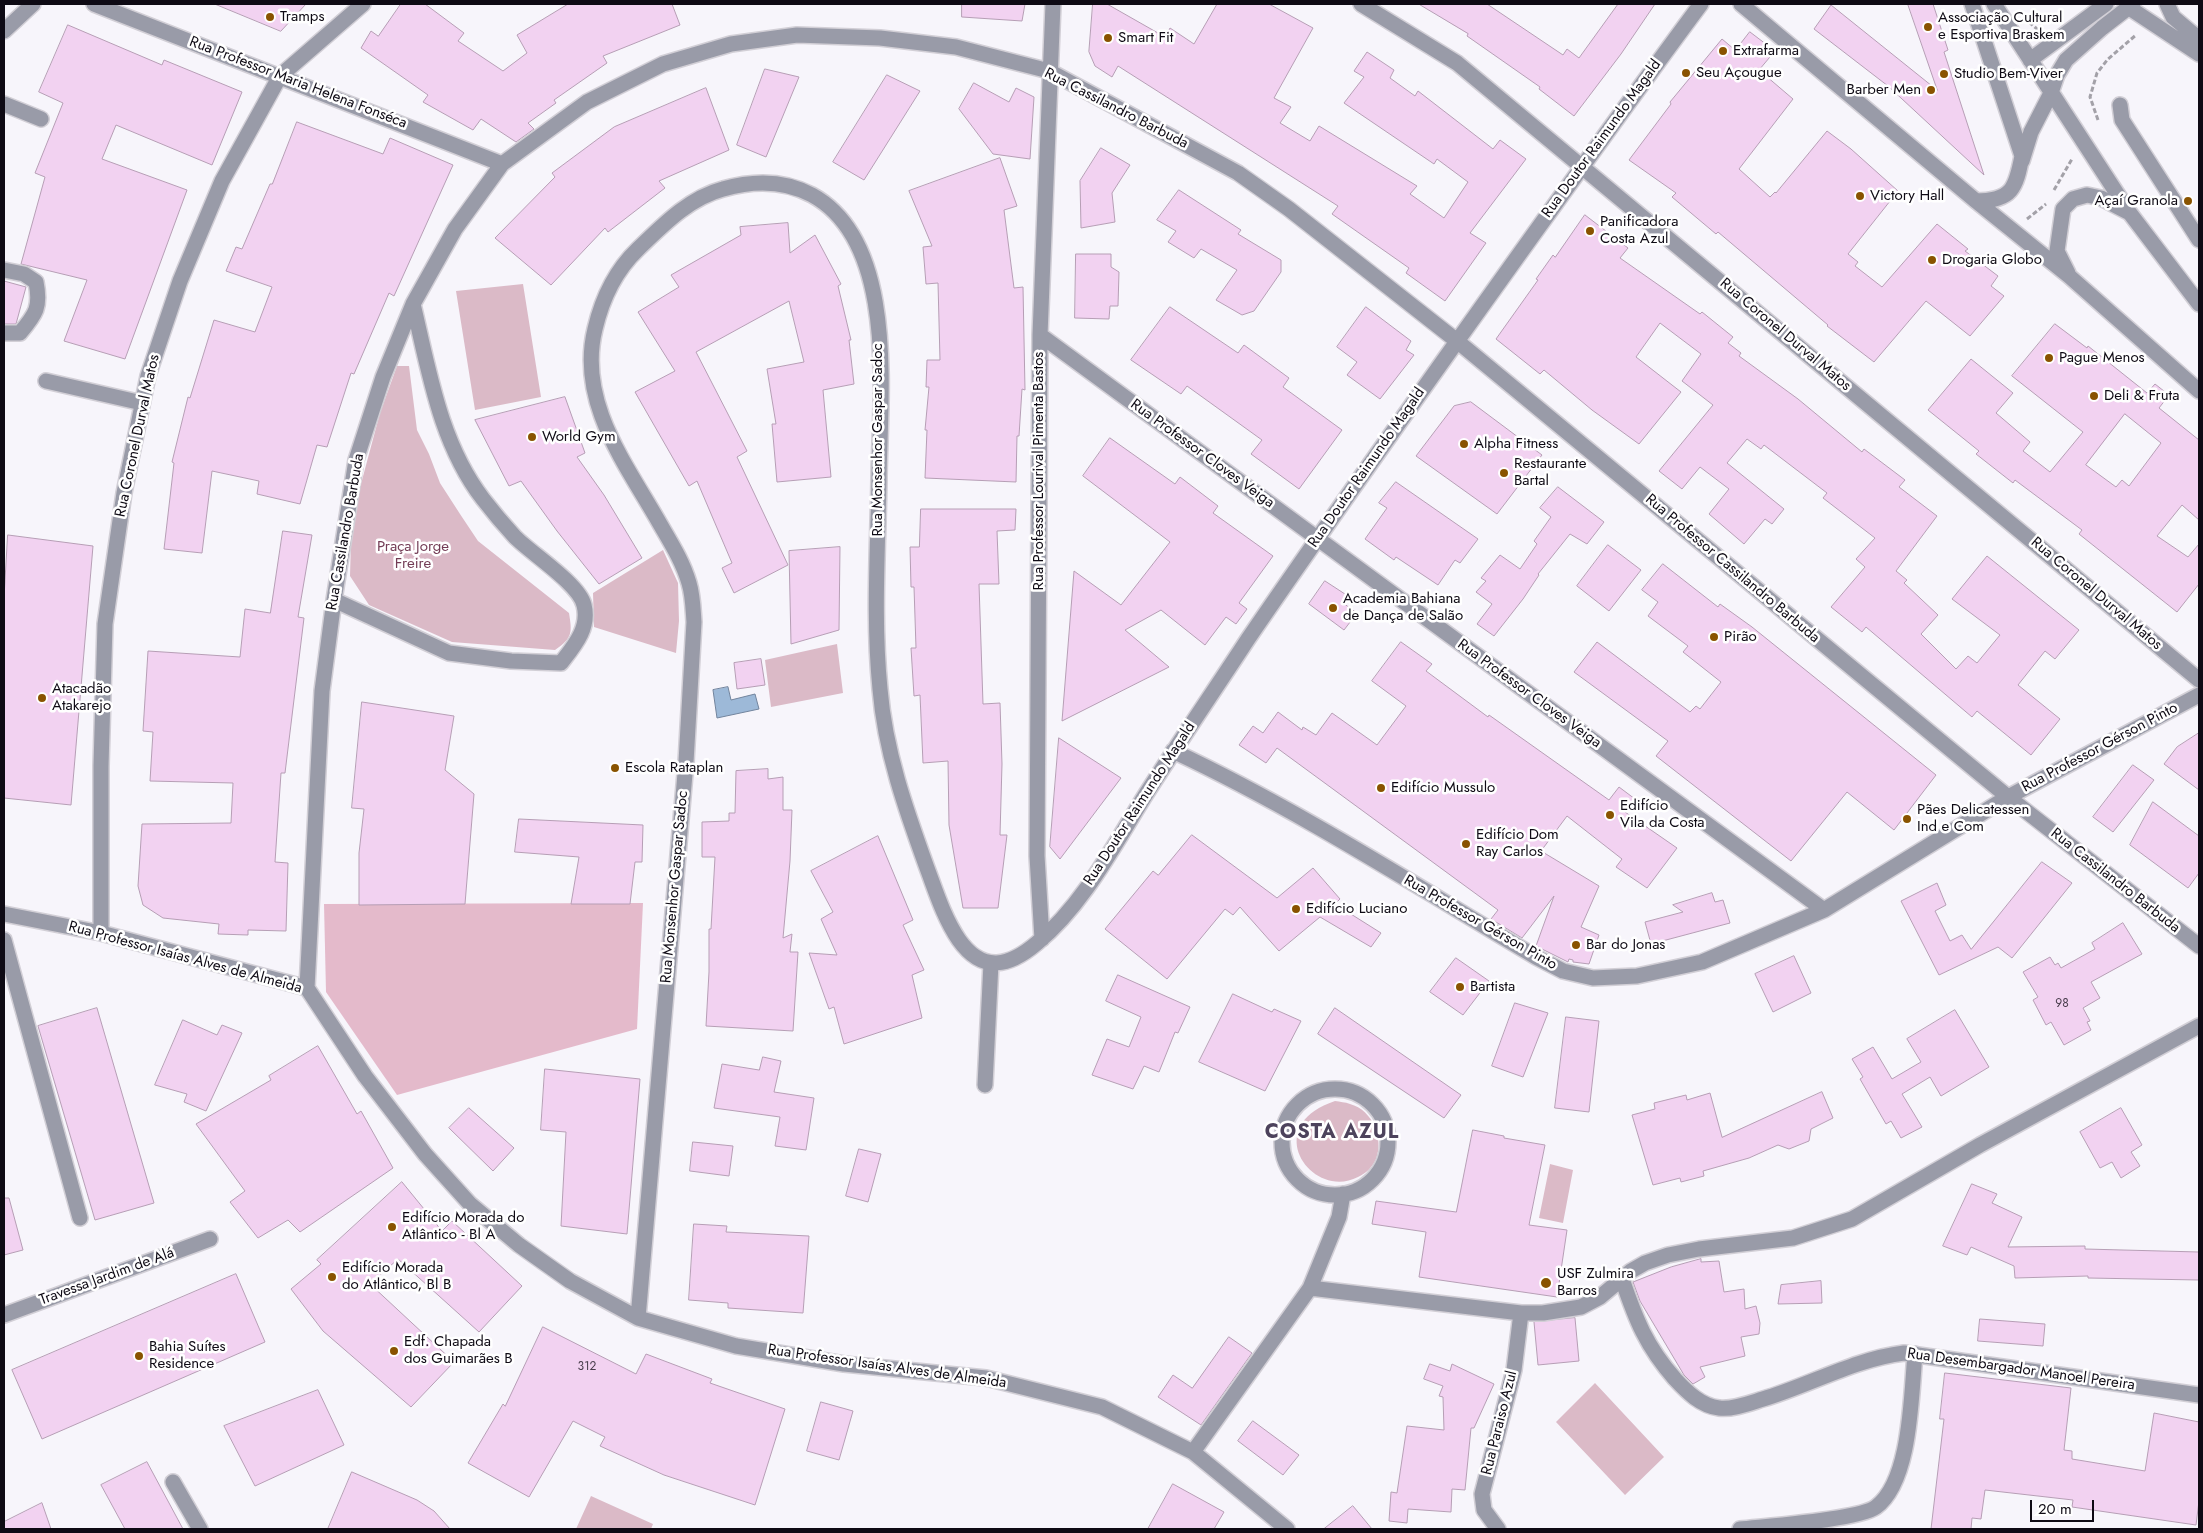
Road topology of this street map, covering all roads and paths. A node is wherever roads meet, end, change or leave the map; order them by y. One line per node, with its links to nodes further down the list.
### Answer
1 (32, 4): 15 (street)
2 (94, 4): 21 (street, Rua Professor Maria Helena Fonséca)
3 (363, 4): 21 (street, Rua Coronel Durval Matos)
4 (1053, 4): 20 (street, Rua Professor Lourival Pimenta Bastos)
5 (1361, 4): 29 (street, Rua Coronel Durval Matos)
6 (1701, 4): 29 (street, Rua Doutor Raimundo Magald)
7 (1741, 4): 32 (street)
8 (1972, 4): 30 (street)
9 (1994, 4): 19 (street)
10 (2106, 4): 19 (street)
11 (2167, 4): 17 (street)
12 (2131, 6): 18 (street); 22 (street)
13 (2025, 18): 14 (path)
14 (2047, 27)
15 (4, 31)
16 (2140, 32): 26 (path)
17 (2199, 39)
18 (2199, 54)
19 (2030, 60): 22 (street)
20 (1049, 71): 28 (street, Rua Cassilandro Barbuda); 42 (street, Rua Professor Lourival Pimenta Bastos); 43 (street, Rua Cassilandro Barbuda)
21 (280, 76): 28 (street, Rua Professor Maria Helena Fonséca); 46 (street, Rua Coronel Durval Matos)
22 (2050, 93): 27 (street); 30 (street)
23 (4, 104): 25 (street)
24 (2120, 105): 36 (street)
25 (41, 119)
26 (2098, 120)
27 (2082, 141): 31 (path); 34 (street)
28 (502, 164): 39 (street, Rua Cassilandro Barbuda)
29 (1581, 165): 43 (street, Rua Doutor Raimundo Magald); 49 (street, Rua Coronel Durval Matos)
30 (2020, 168): 32 (street)
31 (2052, 195)
32 (1976, 201): 35 (street)
33 (2047, 203): 35 (path)
34 (2129, 212): 38 (street); 40 (street)
35 (2013, 230): 38 (street)
36 (2199, 240)
37 (4, 270): 41 (street)
38 (2069, 276): 45 (street)
39 (413, 304): 48 (street, Rua Cassilandro Barbuda); 48 (street)
40 (2199, 304)
41 (4, 333)
42 (1040, 334): 47 (street, Rua Professor Cloves Veiga); 56 (street, Rua Professor Lourival Pimenta Bastos)
43 (1457, 341): 47 (street, Rua Doutor Raimundo Magald); 52 (street, Rua Professor Cassilandro Barbuda)
44 (46, 382): 46 (street)
45 (2199, 391)
46 (142, 403): 55 (street, Rua Coronel Durval Matos)
47 (1316, 538): 51 (street, Rua Doutor Raimundo Magald); 53 (street, Rua Professor Cloves Veiga)
48 (334, 600): 60 (street, Rua Cassilandro Barbuda)
49 (2199, 680)
50 (2199, 695): 52 (street, Rua Professor Gérson Pinto)
51 (1173, 751): 53 (street, Rua Professor Gérson Pinto); 56 (street, Rua Doutor Raimundo Magald)
52 (2008, 797): 53 (street, Rua Professor Gérson Pinto); 58 (street, Rua Cassilandro Barbuda)
53 (1824, 910)
54 (4, 914): 55 (street, Rua Professor Isaías Alves de Almeida)
55 (101, 932): 60 (street, Rua Professor Isaías Alves de Almeida)
56 (1042, 939): 59 (street)
57 (4, 940): 64 (street)
58 (2199, 946)
59 (990, 962): 62 (street); 70 (street, Rua Monsenhor Gaspar Sadoc)
60 (307, 988): 70 (street, Rua Professor Isaías Alves de Almeida)
61 (2199, 1026): 66 (street)
62 (985, 1085)
63 (1343, 1194): 63 (street); 67 (street)
64 (80, 1218)
65 (210, 1239): 69 (street, Travessa Jardim de Alá)
66 (1622, 1279): 68 (street); 71 (street, Rua Desembargador Manoel Pereira)
67 (1310, 1288): 68 (street); 73 (street)
68 (1521, 1313): 77 (street, Rua Paraiso Azul)
69 (4, 1315)
70 (638, 1318): 73 (street, Rua Professor Isaías Alves de Almeida)
71 (1915, 1354): 72 (street, Rua Desembargador Manoel Pereira); 78 (street)
72 (2199, 1395)
73 (1193, 1452): 76 (street, Rua Professor Isaías Alves de Almeida)
74 (173, 1482): 75 (street)
75 (200, 1529)
76 (1287, 1529)
77 (1498, 1529)
78 (1740, 1529)

